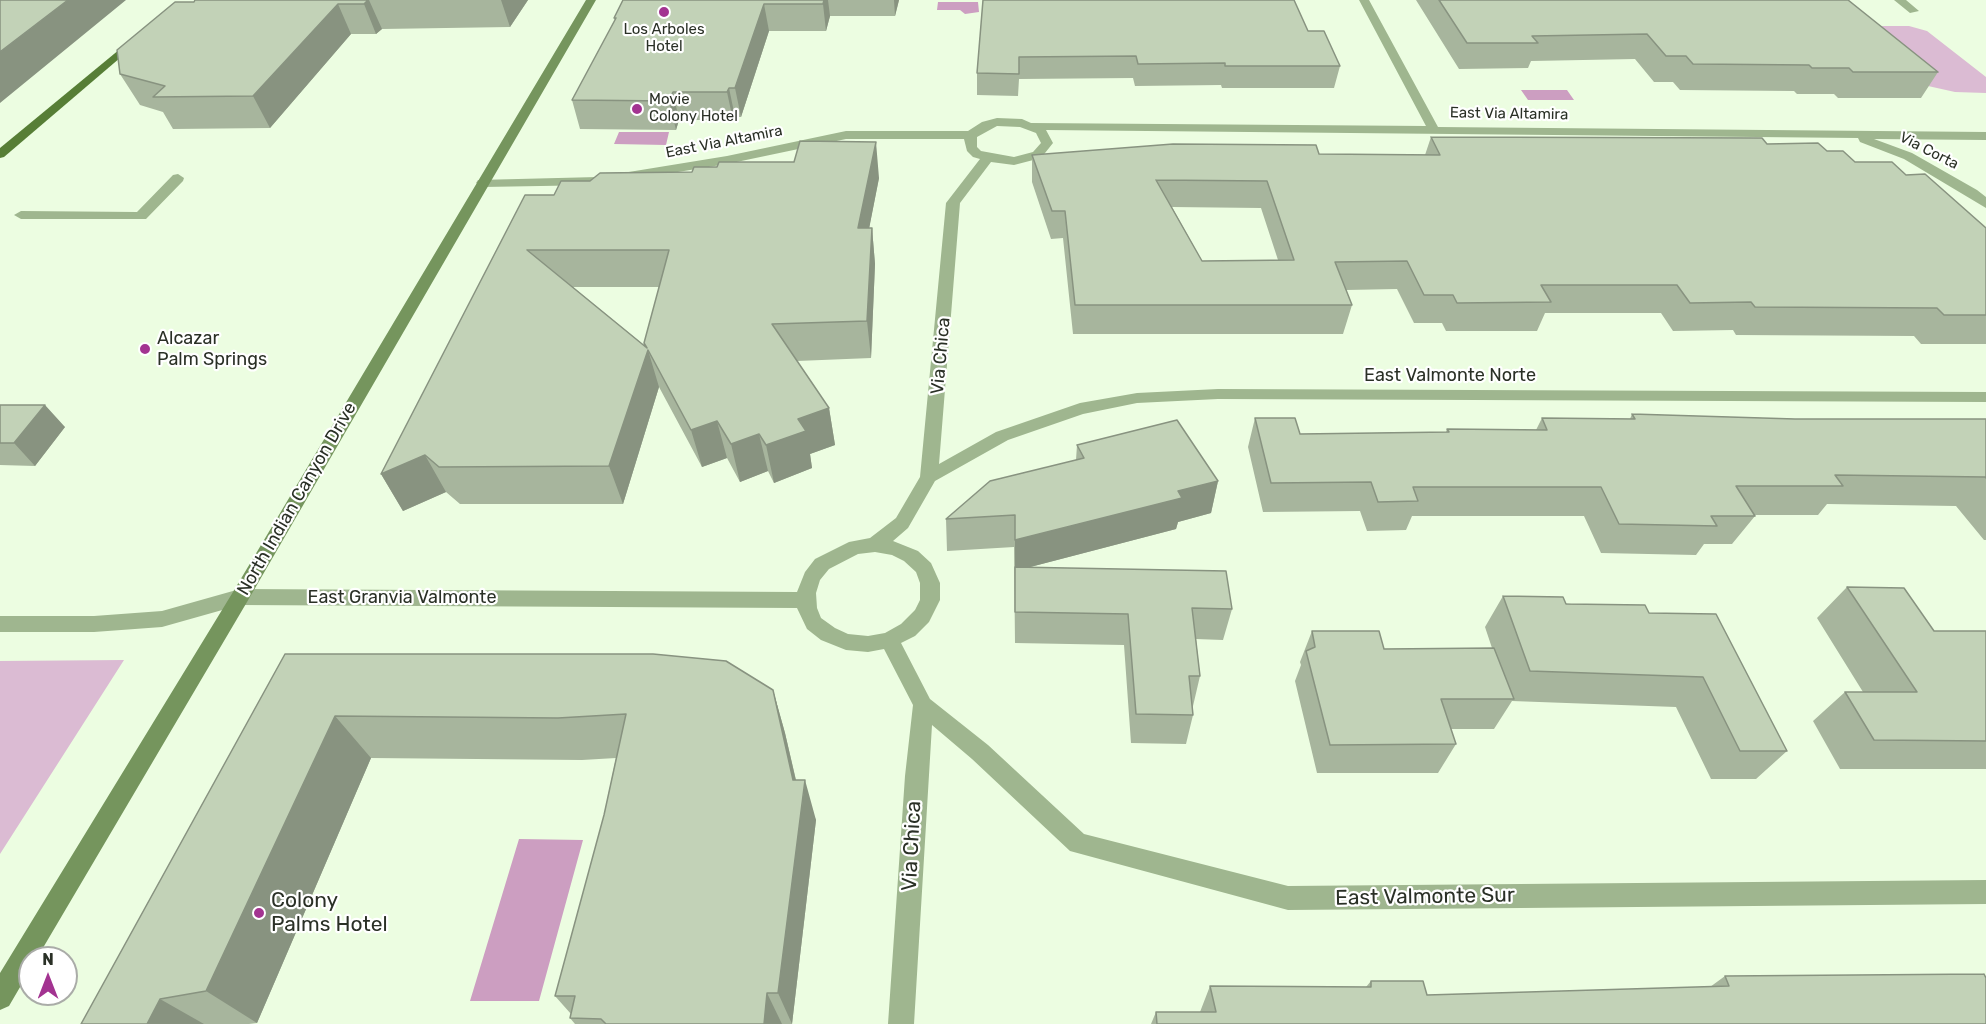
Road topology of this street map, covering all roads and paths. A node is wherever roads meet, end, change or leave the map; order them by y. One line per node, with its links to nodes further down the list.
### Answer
1 (591, 0): 14 (main road, North Indian Canyon Drive)
2 (1364, 0): 7 (street)
3 (1899, 0): 4 (street)
4 (1914, 11)
5 (146, 30): 11 (main road)
6 (1032, 126): 7 (street, East Via Altamira); 8 (street, East Via Altamira); 12 (street)
7 (1434, 130): 9 (street, East Via Altamira)
8 (971, 135): 12 (street); 14 (street, East Via Altamira)
9 (1854, 135): 10 (street, East Via Altamira); 15 (street, Via Corta)
10 (1986, 135)
11 (1, 152)
12 (988, 158): 18 (street, Via Chica)
13 (178, 178): 16 (street)
14 (483, 183): 20 (main road, North Indian Canyon Drive)
15 (1986, 204)
16 (21, 215)
17 (1986, 397): 18 (street, East Valmonte Norte)
18 (929, 477): 19 (street, Via Chica)
19 (875, 545): 21 (street, Via Chica); 23 (street, Via Chica)
20 (240, 597): 21 (street, East Granvia Valmonte); 22 (street, East Granvia Valmonte); 26 (main road, North Indian Canyon Drive)
21 (807, 600): 23 (street, Via Chica)
22 (0, 624)
23 (889, 640): 24 (street)
24 (923, 705): 25 (street, East Valmonte Sur); 27 (street, Via Chica)
25 (1986, 892)
26 (0, 997)
27 (901, 1024)

